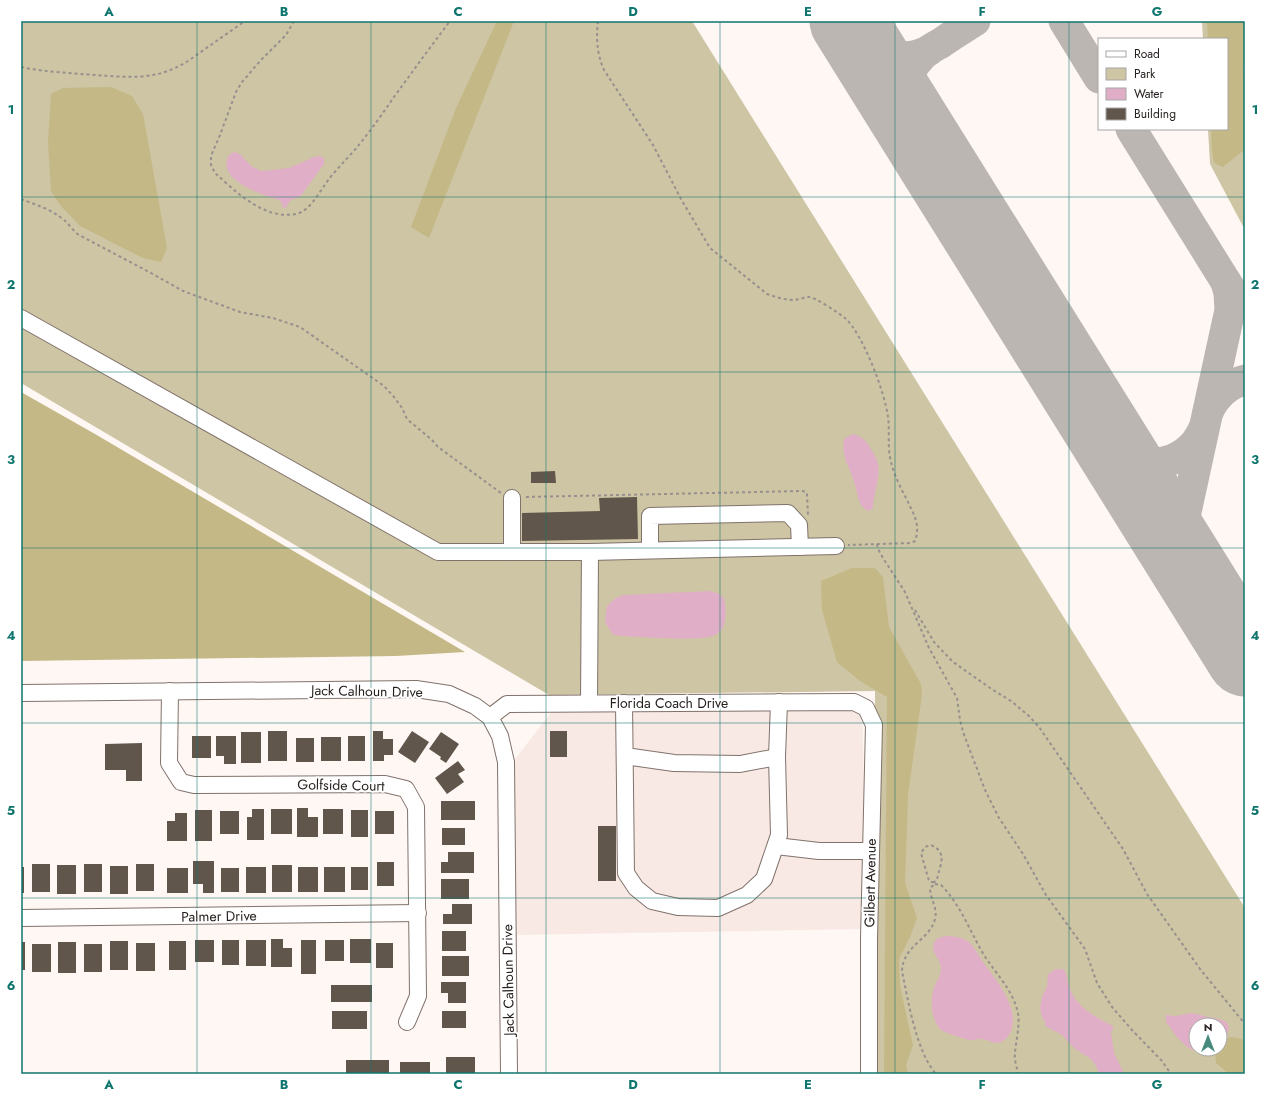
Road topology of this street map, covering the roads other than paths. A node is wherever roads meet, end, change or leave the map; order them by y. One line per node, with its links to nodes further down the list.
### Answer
1 (21, 318): 6 (street)
2 (507, 496): 6 (street)
3 (836, 546): 4 (street)
4 (800, 547): 5 (street); 5 (street)
5 (650, 550): 7 (street)
6 (512, 552): 7 (street)
7 (590, 552): 12 (street)
8 (170, 691): 9 (street, Jack Calhoun Drive); 14 (street, Jack Calhoun Drive); 19 (street, Golfside Court)
9 (21, 693)
10 (779, 702): 11 (street, Florida Coach Drive); 13 (street, Florida Coach Drive); 16 (street)
11 (854, 702): 18 (street, Gilbert Avenue)
12 (589, 703): 13 (street, Florida Coach Drive); 14 (street, Florida Coach Drive)
13 (624, 703): 15 (street)
14 (490, 717): 22 (street, Jack Calhoun Drive)
15 (625, 756): 16 (street); 17 (street)
16 (777, 758): 17 (street)
17 (776, 846): 18 (street)
18 (871, 851): 23 (street, Gilbert Avenue)
19 (418, 914): 20 (street, Palmer Drive); 21 (street, Golfside Court)
20 (21, 918)
21 (407, 1022)
22 (509, 1074)
23 (869, 1074)

